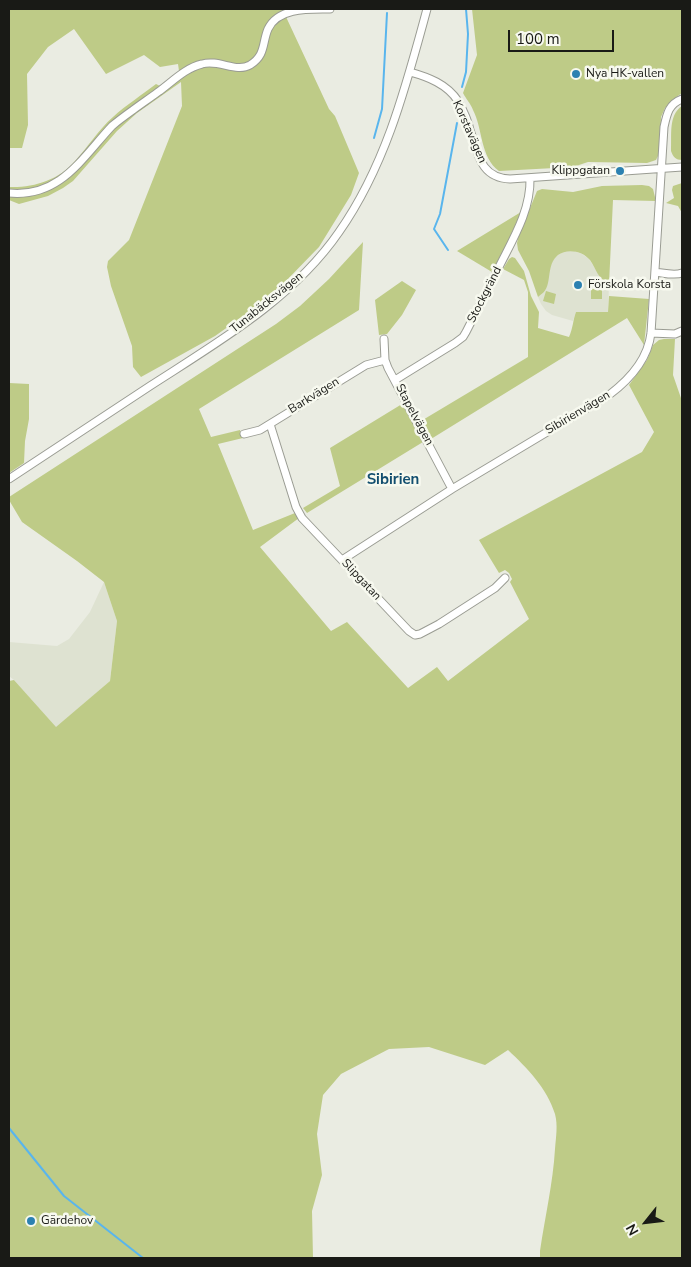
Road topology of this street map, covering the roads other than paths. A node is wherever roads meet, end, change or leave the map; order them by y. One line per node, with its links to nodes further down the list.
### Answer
1 (330, 9): 8 (street)
2 (427, 9): 3 (street, Tunabäcksvägen)
3 (410, 72): 7 (street, Korstavägen); 18 (street, Tunabäcksvägen)
4 (682, 98): 6 (street)
5 (682, 167): 6 (street, Korstavägen)
6 (661, 168): 7 (street, Korstavägen); 9 (street, Sibirienvägen)
7 (530, 178): 15 (street, Stockgränd)
8 (9, 193)
9 (655, 272): 10 (street); 12 (street, Sibirienvägen)
10 (682, 273)
11 (682, 331): 12 (street)
12 (651, 333): 19 (street, Sibirienvägen)
13 (384, 339): 14 (street, Stapelvägen)
14 (385, 360): 15 (street, Stapelvägen); 16 (street, Barkvägen)
15 (395, 380): 19 (street, Stapelvägen)
16 (270, 424): 17 (street, Barkvägen); 20 (street, Slipgatan)
17 (244, 434)
18 (9, 479)
19 (452, 489): 20 (street, Sibirienvägen)
20 (342, 560): 21 (street, Slipgatan)
21 (505, 578)

